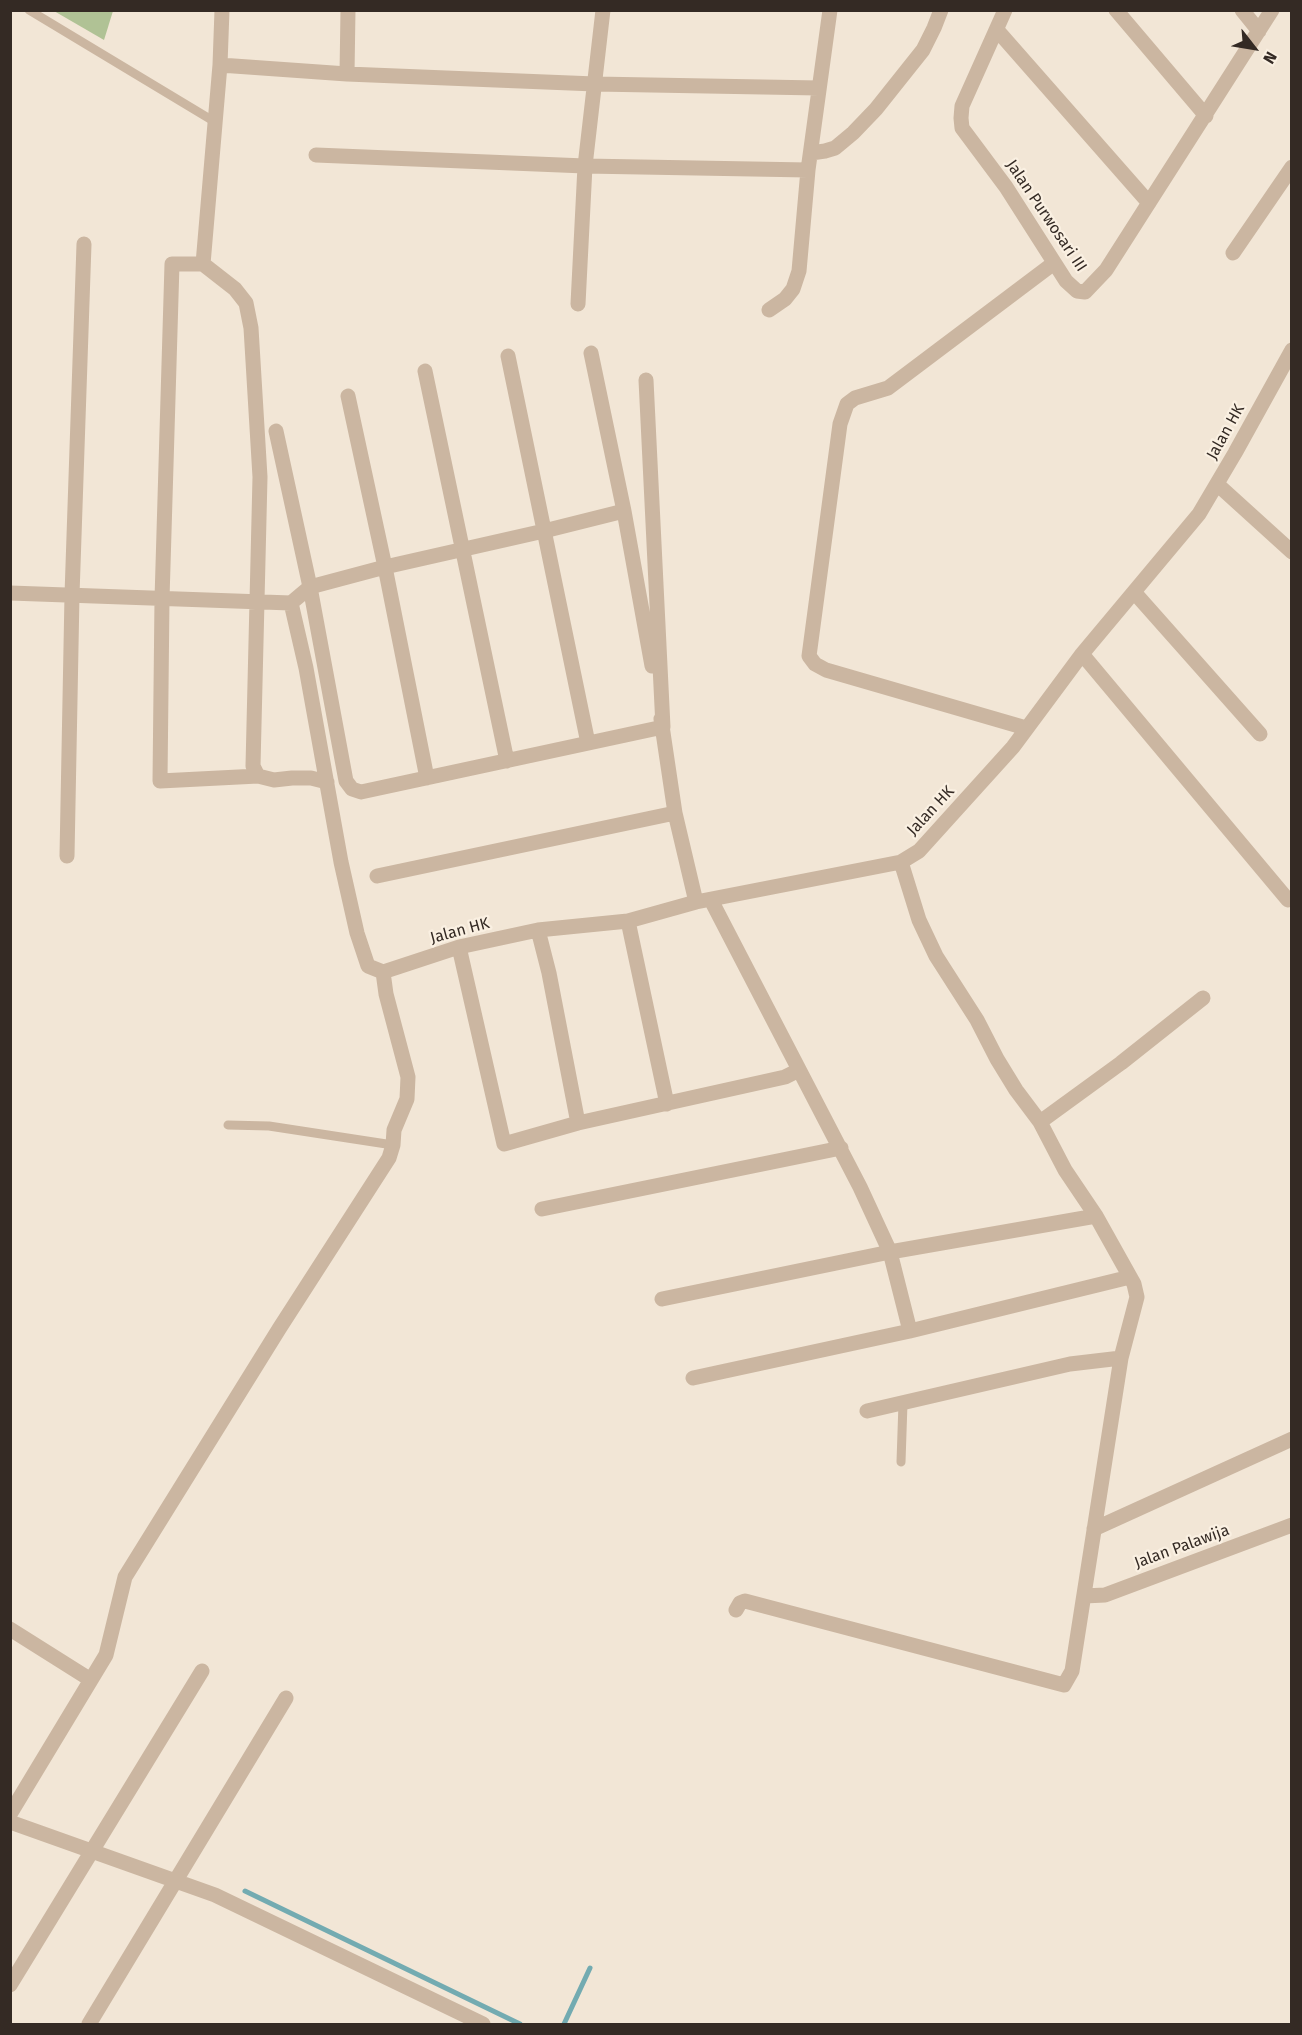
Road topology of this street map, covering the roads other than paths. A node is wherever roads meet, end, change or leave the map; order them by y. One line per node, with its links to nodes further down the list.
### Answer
1 (29, 10): 18 (lane)
2 (222, 10): 13 (street)
3 (348, 10): 14 (street)
4 (603, 10): 15 (street)
5 (830, 10): 16 (street)
6 (941, 10): 19 (street)
7 (1005, 10): 11 (street, Jalan Purwosari III)
8 (1116, 10): 17 (street)
9 (1242, 10): 12 (street)
10 (1272, 10): 12 (street, Jalan Purwosari III)
11 (997, 30): 24 (street); 27 (street, Jalan Purwosari III)
12 (1259, 31): 17 (street, Jalan Purwosari III)
13 (220, 64): 14 (street); 18 (street)
14 (347, 74): 15 (street)
15 (595, 84): 16 (street); 21 (street)
16 (819, 88): 19 (street)
17 (1206, 117): 24 (street, Jalan Purwosari III)
18 (215, 122): 28 (street)
19 (811, 153): 23 (street)
20 (316, 155): 21 (street)
21 (585, 166): 23 (street); 29 (street)
22 (1292, 167): 26 (street)
23 (808, 170): 30 (street)
24 (1149, 203): 27 (street, Jalan Purwosari III)
25 (84, 244): 47 (street)
26 (1233, 253)
27 (1054, 263): 53 (street)
28 (202, 264): 48 (street); 49 (street)
29 (578, 304)
30 (769, 310)
31 (1292, 350): 38 (street, Jalan HK)
32 (591, 353): 39 (street)
33 (508, 356): 40 (street)
34 (425, 371): 41 (street)
35 (645, 380): 52 (street)
36 (348, 396): 43 (street)
37 (276, 431): 44 (street)
38 (1217, 484): 42 (street); 45 (street, Jalan HK)
39 (624, 511): 40 (street); 52 (street)
40 (544, 531): 41 (street); 55 (street)
41 (462, 550): 43 (street); 56 (street)
42 (1292, 552)
43 (385, 567): 44 (street); 58 (street)
44 (310, 587): 50 (street); 58 (street)
45 (1134, 592): 51 (street, Jalan HK); 54 (street)
46 (10, 593): 47 (street)
47 (72, 595): 48 (street); 61 (street)
48 (162, 599): 49 (street); 57 (street)
49 (256, 603): 50 (street); 57 (street)
50 (291, 603): 59 (street)
51 (1082, 654): 53 (street, Jalan HK); 64 (street)
52 (663, 727): 55 (street); 60 (street)
53 (1026, 728): 62 (street, Jalan HK)
54 (1260, 734)
55 (588, 743): 56 (street)
56 (507, 761): 58 (street)
57 (258, 776): 59 (street)
58 (427, 778)
59 (327, 782): 69 (street)
60 (675, 813): 63 (street); 65 (street)
61 (68, 856)
62 (901, 862): 65 (street, Jalan HK); 73 (street)
63 (377, 876)
64 (1288, 900)
65 (703, 901): 66 (street, Jalan HK); 71 (street)
66 (628, 921): 67 (street, Jalan HK); 72 (street)
67 (538, 930): 68 (street, Jalan HK); 74 (street)
68 (459, 948): 69 (street, Jalan HK); 74 (street)
69 (383, 972): 76 (street)
70 (1203, 998): 73 (street)
71 (800, 1070): 72 (street); 77 (street)
72 (667, 1104): 74 (street)
73 (1040, 1122): 79 (street)
74 (578, 1124)
75 (228, 1125): 76 (lane)
76 (393, 1145): 96 (street)
77 (841, 1148): 78 (street); 80 (street)
78 (542, 1209)
79 (1096, 1216): 80 (street); 81 (street)
80 (890, 1252): 82 (street); 83 (street)
81 (1130, 1277): 83 (street); 84 (street)
82 (662, 1299)
83 (910, 1331): 85 (street)
84 (1121, 1358): 86 (street); 91 (street)
85 (693, 1378)
86 (903, 1403): 87 (street); 89 (lane)
87 (867, 1411)
88 (1292, 1439): 91 (street)
89 (901, 1462)
90 (1292, 1525): 92 (street, Jalan Palawija)
91 (1094, 1529): 92 (street)
92 (1084, 1596): 93 (street)
93 (736, 1610)
94 (12, 1634): 96 (street)
95 (202, 1671): 100 (street)
96 (91, 1680): 98 (street)
97 (286, 1698): 101 (street)
98 (10, 1814)
99 (10, 1822): 100 (street)
100 (92, 1851): 101 (street); 102 (street)
101 (176, 1881): 103 (street); 104 (street)
102 (10, 1984)
103 (89, 2025)
104 (483, 2025)

